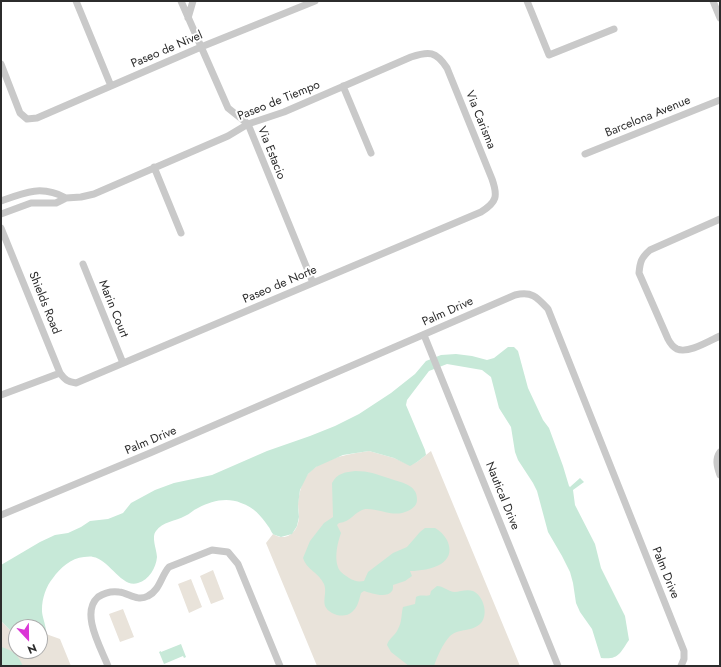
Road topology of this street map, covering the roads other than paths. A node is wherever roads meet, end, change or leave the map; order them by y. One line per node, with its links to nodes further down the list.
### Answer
1 (76, 1): 13 (street)
2 (181, 1): 7 (street, Via Estacio)
3 (193, 1): 7 (street)
4 (314, 1): 10 (street, Paseo de Nivel)
5 (527, 1): 9 (street)
6 (713, 1): 8 (street)
7 (188, 18): 10 (street, Via Estacio)
8 (720, 18)
9 (614, 29)
10 (201, 47): 13 (street, Paseo de Nivel); 16 (street, Via Estacio)
11 (434, 54): 14 (street, Paseo de Tiempo); 21 (street, Via Carisma)
12 (1, 64): 13 (street, Paseo de Nivel)
13 (112, 86)
14 (343, 86): 16 (street, Paseo de Tiempo); 17 (street)
15 (720, 100): 18 (street, Barcelona Avenue)
16 (248, 124): 19 (street, Paseo de Tiempo); 28 (street, Via Estacio)
17 (371, 153)
18 (585, 154)
19 (154, 167): 20 (street, Paseo de Tiempo); 26 (street)
20 (66, 198): 22 (street, Paseo de Tiempo); 23 (street, Paseo de Tiempo)
21 (495, 200): 28 (street, Paseo de Norte)
22 (1, 201)
23 (1, 214)
24 (720, 220): 30 (street)
25 (1, 228): 32 (street, Shields Road)
26 (181, 233)
27 (83, 264): 31 (street, Marin Court)
28 (313, 283): 31 (street, Paseo de Norte)
29 (424, 335): 37 (street, Palm Drive); 40 (street, Nautical Drive); 41 (street, Palm Drive)
30 (720, 336)
31 (123, 363): 33 (street, Paseo de Norte)
32 (60, 373): 33 (street, Shields Road); 34 (street)
33 (70, 382)
34 (1, 395)
35 (718, 455): 36 (street)
36 (720, 475)
37 (1, 515)
38 (108, 666): 39 (street)
39 (280, 666)
40 (558, 666)
41 (682, 666)

